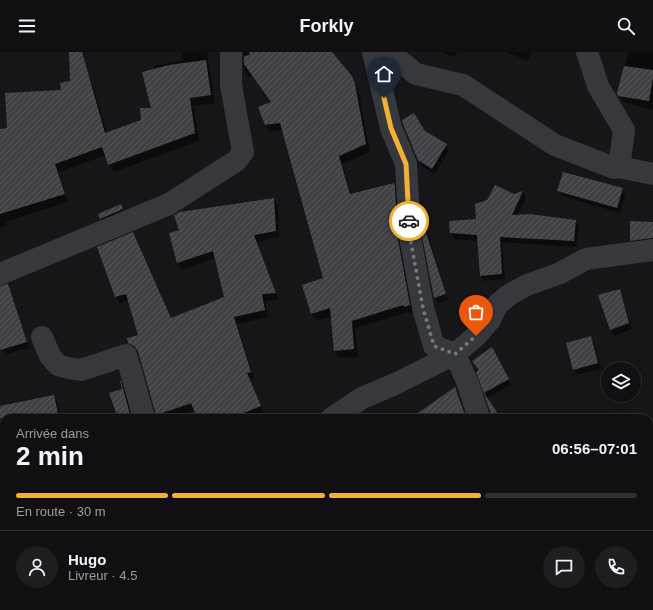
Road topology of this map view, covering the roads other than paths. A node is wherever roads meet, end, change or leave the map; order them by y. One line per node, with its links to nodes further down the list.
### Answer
1 (231, 52): 8 (street)
2 (373, 52): 10 (street)
3 (389, 52): 5 (street)
4 (587, 52): 5 (street)
5 (619, 167): 6 (street)
6 (653, 174)
7 (653, 250): 10 (street)
8 (0, 274)
9 (42, 337): 11 (street)
10 (455, 354): 12 (street); 13 (street)
11 (143, 414)
12 (338, 414)
13 (477, 414)

